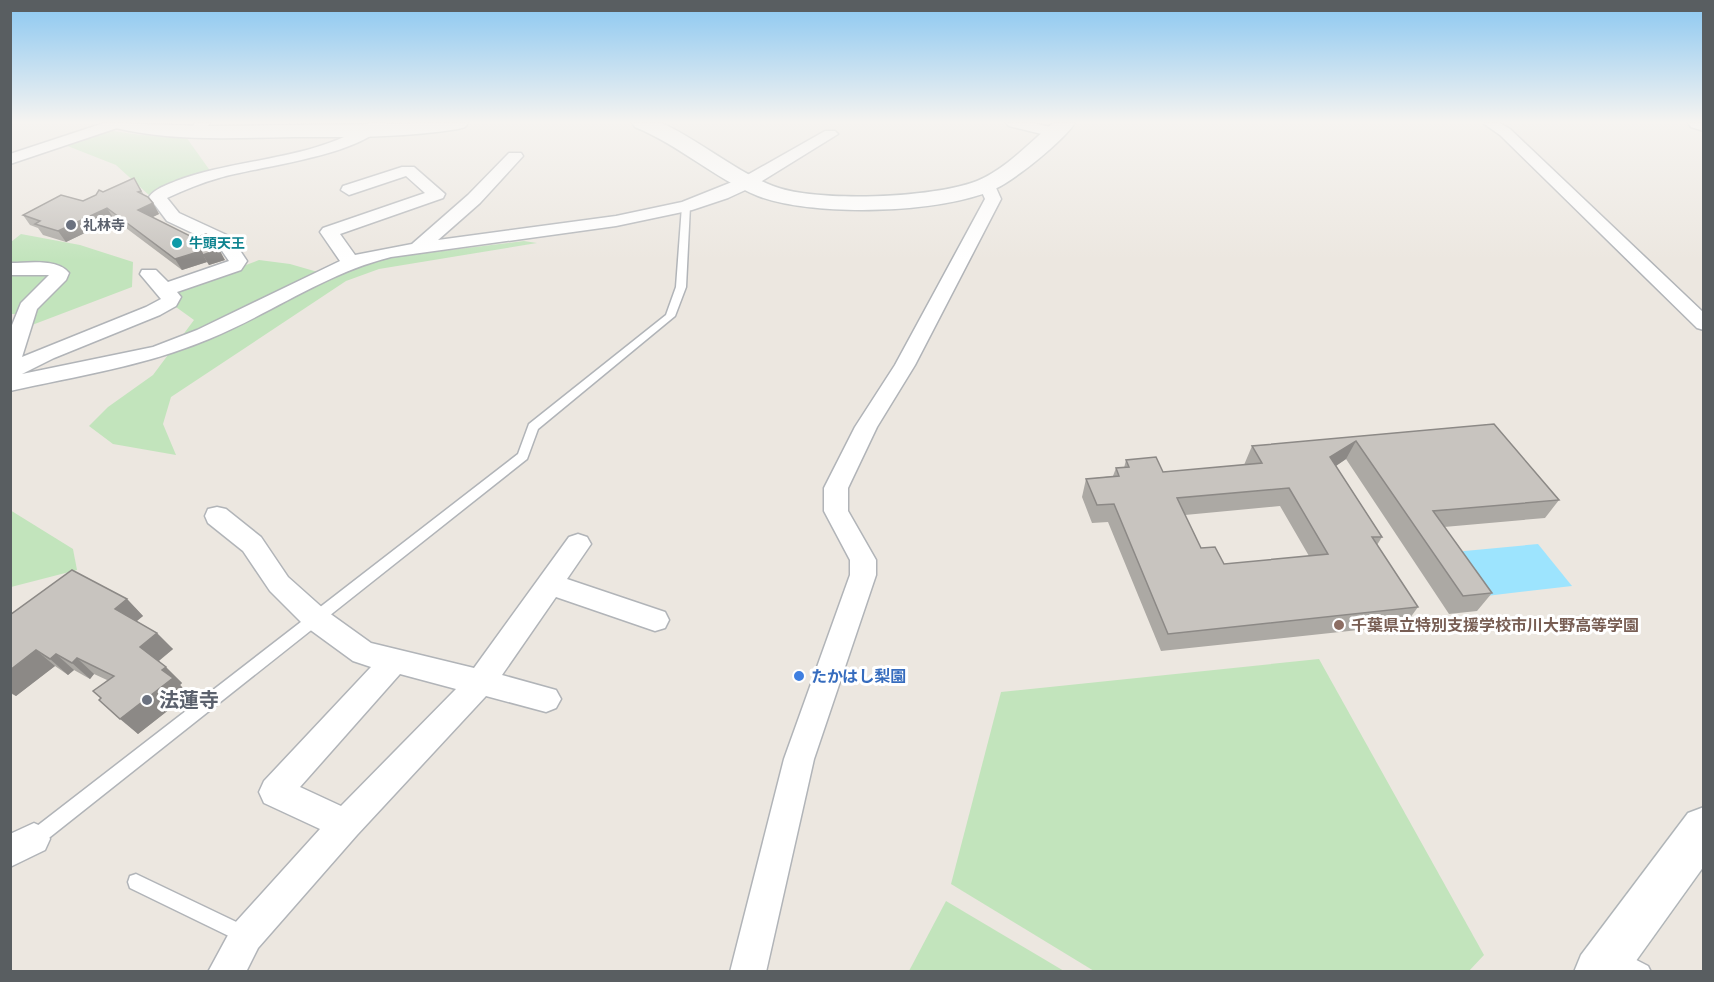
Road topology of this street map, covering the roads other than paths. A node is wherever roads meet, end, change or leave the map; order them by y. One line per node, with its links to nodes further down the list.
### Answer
1 (239, 169): 15 (street)
2 (503, 169): 11 (street)
3 (727, 169): 7 (street)
4 (771, 169): 7 (street)
5 (1010, 169): 8 (street)
6 (1543, 169): 16 (street)
7 (748, 182): 8 (street); 10 (street)
8 (987, 184): 35 (street)
9 (349, 190): 12 (street)
10 (686, 206): 11 (street); 23 (lane)
11 (417, 249): 12 (street)
12 (351, 263): 19 (street)
13 (10, 269): 17 (street)
14 (149, 274): 15 (street)
15 (165, 290): 18 (street)
16 (1704, 324)
17 (10, 363)
18 (10, 372)
19 (10, 384)
20 (217, 516): 23 (street)
21 (578, 544): 22 (street)
22 (550, 584): 24 (street); 26 (street)
23 (315, 618): 25 (street); 30 (lane)
24 (655, 620)
25 (395, 661): 26 (street); 28 (street)
26 (480, 683): 27 (street); 28 (street)
27 (546, 699)
28 (346, 824): 32 (street)
29 (1704, 828): 33 (street)
30 (22, 845)
31 (136, 882): 32 (lane)
32 (246, 936): 34 (street)
33 (1616, 966)
34 (226, 972)
35 (748, 972)

